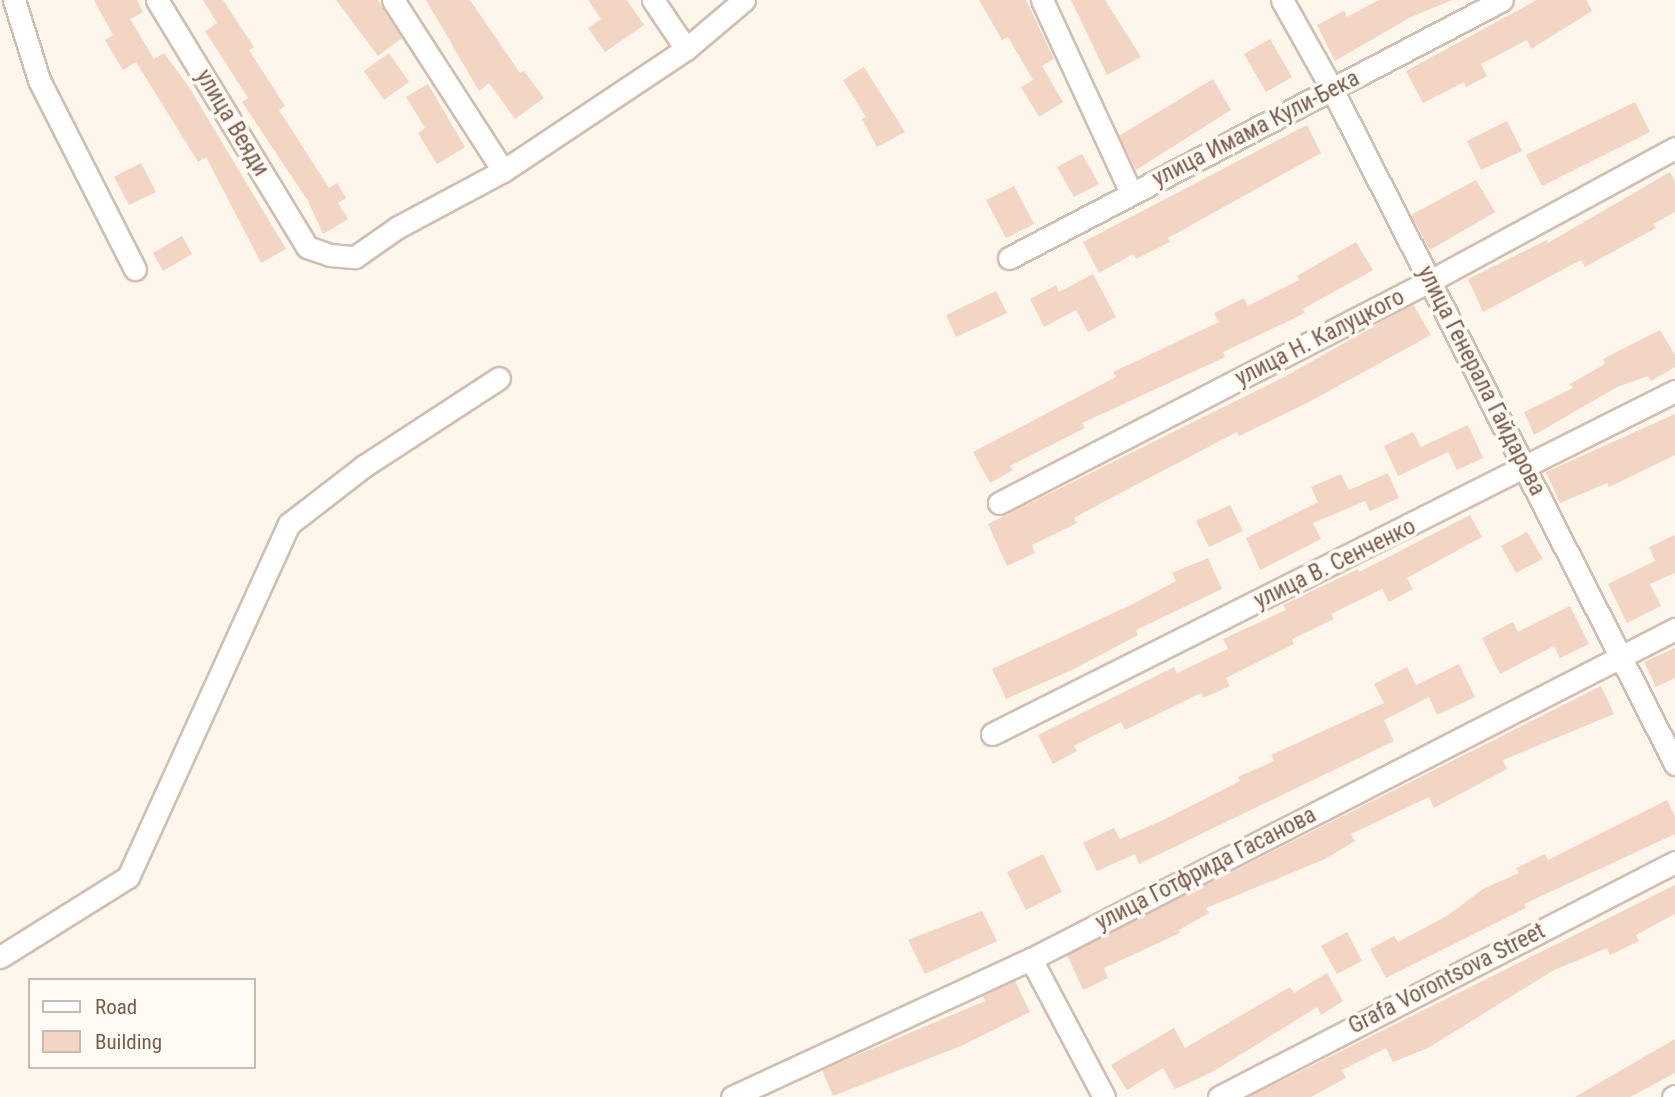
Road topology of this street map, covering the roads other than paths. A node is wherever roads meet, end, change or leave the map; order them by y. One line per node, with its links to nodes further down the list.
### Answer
1 (14, 0): 15 (street)
2 (157, 0): 12 (street, улица Веяди)
3 (393, 0): 12 (street)
4 (653, 0): 9 (street)
5 (744, 0): 9 (street)
6 (1042, 0): 13 (street)
7 (1282, 0): 10 (street, улица Генерала Гайдарова)
8 (1502, 0): 10 (street, улица Имама Кули-Бека)
9 (685, 49): 12 (street)
10 (1333, 91): 13 (street, улица Имама Кули-Бека); 16 (street, улица Генерала Гайдарова)
11 (1675, 148): 16 (street, улица Н. Калуцкого)
12 (503, 171)
13 (1131, 192): 14 (street, улица Имама Кули-Бека)
14 (1009, 258)
15 (135, 270)
16 (1430, 281): 19 (street, улица Генерала Гайдарова); 20 (street, улица Н. Калуцкого)
17 (499, 378): 26 (street)
18 (1675, 391): 19 (street, улица В. Сенченко)
19 (1525, 470): 22 (street, улица Генерала Гайдарова); 23 (street, улица В. Сенченко)
20 (999, 503)
21 (1675, 629): 22 (street, улица Готфрида Гасанова)
22 (1622, 657): 24 (street, улица Генерала Гайдарова); 27 (street, улица Готфрида Гасанова)
23 (992, 734)
24 (1675, 764)
25 (1675, 862): 30 (street, Grafa Vorontsova Street)
26 (0, 957)
27 (1031, 959): 28 (street, улица Готфрида Гасанова); 29 (street)
28 (732, 1097)
29 (1104, 1097)
30 (1219, 1097)

